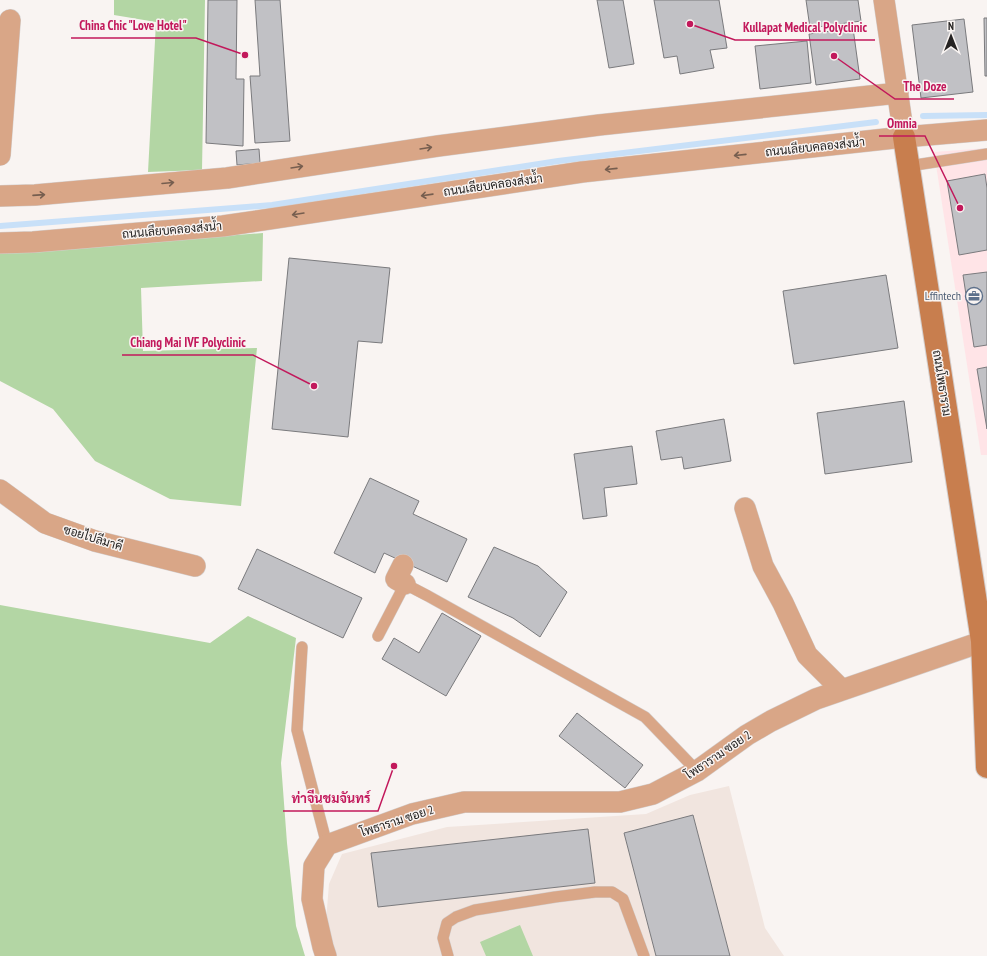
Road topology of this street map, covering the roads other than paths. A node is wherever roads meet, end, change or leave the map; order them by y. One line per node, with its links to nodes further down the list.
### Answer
1 (884, 0): 3 (street, ถนนโพธาราม)
2 (10, 20): 7 (street)
3 (898, 93): 5 (street, ถนนโพธาราม); 9 (street, one-way to 3)
4 (987, 130): 5 (street, ถนนเลียบคลองส่งน้ำ)
5 (904, 137): 8 (street, ถนนโพธาราม); 10 (street, ถนนเลียบคลองส่งน้ำ, one-way to 10)
6 (987, 154): 8 (lane)
7 (0, 155)
8 (909, 166): 15 (street, ถนนโพธาราม)
9 (0, 196)
10 (0, 243)
11 (0, 490): 13 (street, ซอยไปลีมาคี)
12 (746, 508): 17 (street)
13 (195, 566)
14 (378, 636): 19 (lane)
15 (985, 640): 17 (street, โพธาราม ซอย 2); 18 (street, ถนนโพธาราม)
16 (302, 647): 20 (lane)
17 (842, 690): 19 (street, โพธาราม ซอย 2)
18 (987, 767)
19 (698, 771): 20 (street, โพธาราม ซอย 2)
20 (327, 845): 21 (street)
21 (326, 956)
22 (448, 956): 23 (lane)
23 (644, 956)

